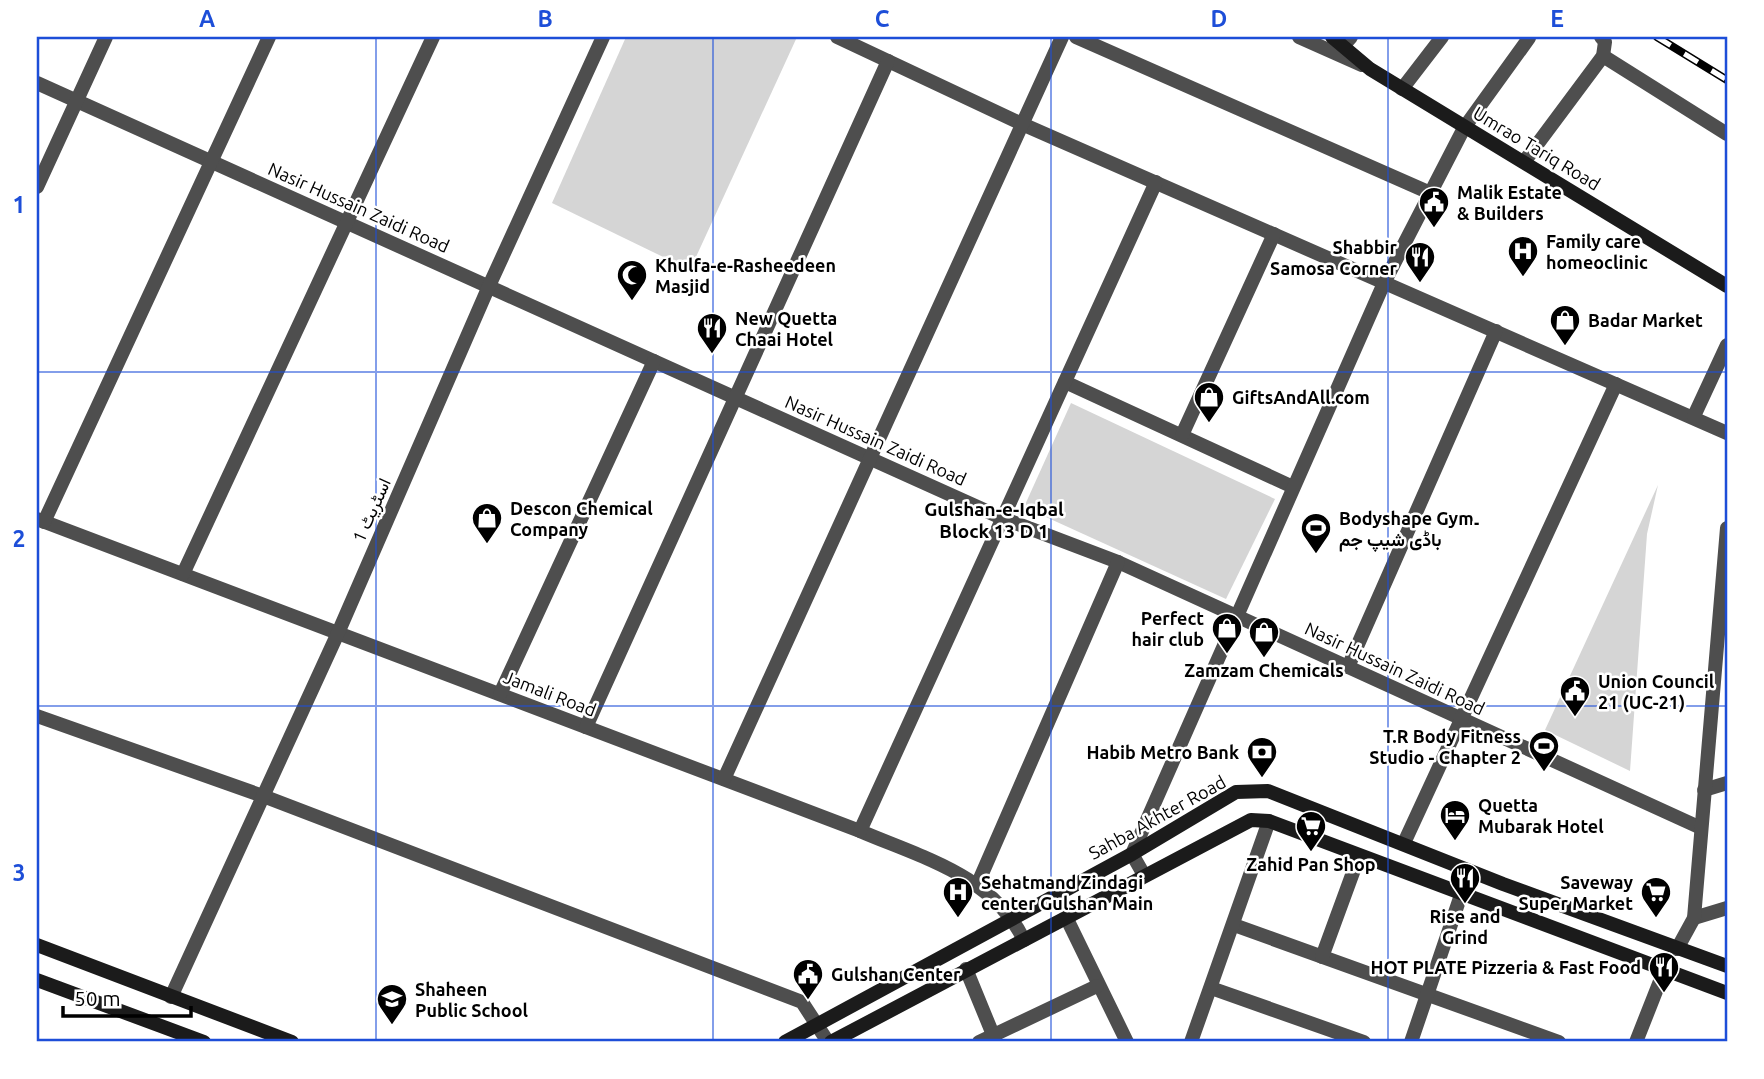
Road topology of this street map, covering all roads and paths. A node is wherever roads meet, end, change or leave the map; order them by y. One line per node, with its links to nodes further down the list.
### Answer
1 (106, 37): 18 (street)
2 (269, 37): 22 (street)
3 (433, 37): 27 (street)
4 (603, 37): 30 (street, اسٹریٹ 1)
5 (837, 37): 14 (street)
6 (1062, 37): 19 (street)
7 (1076, 37): 26 (street)
8 (1299, 37): 15 (street)
9 (1441, 37): 17 (street)
10 (1601, 37): 13 (street)
11 (1529, 38): 20 (street)
12 (1342, 40): 15 (main road, Umrao Tariq Road)
13 (1603, 56): 21 (street); 23 (street)
14 (888, 61): 19 (street); 37 (street)
15 (1370, 69): 17 (main road, Umrao Tariq Road)
16 (37, 83): 18 (street, Nasir Hussain Zaidi Road)
17 (1402, 89): 20 (main road, Umrao Tariq Road)
18 (77, 101): 22 (street, Nasir Hussain Zaidi Road); 25 (street)
19 (1022, 124): 24 (street); 41 (street)
20 (1464, 128): 23 (main road, Umrao Tariq Road); 26 (street)
21 (1727, 134)
22 (212, 162): 27 (street, Nasir Hussain Zaidi Road); 44 (street)
23 (1524, 162): 31 (main road, Umrao Tariq Road)
24 (1156, 182): 28 (street); 35 (street)
25 (37, 187)
26 (1428, 192): 29 (street)
27 (347, 222): 30 (street, Nasir Hussain Zaidi Road); 47 (street)
28 (1274, 234): 29 (street); 40 (street)
29 (1384, 283): 32 (street); 42 (street)
30 (489, 286): 34 (street, Nasir Hussain Zaidi Road); 49 (street, اسٹریٹ 1)
31 (1727, 286)
32 (1496, 331): 36 (street); 51 (street)
33 (1727, 345): 38 (street)
34 (654, 360): 37 (street, Nasir Hussain Zaidi Road); 52 (street)
35 (1065, 382): 40 (street); 43 (street)
36 (1616, 384): 38 (street); 54 (street)
37 (733, 397): 41 (street, Nasir Hussain Zaidi Road); 55 (street)
38 (1694, 416): 39 (street)
39 (1727, 433)
40 (1182, 435): 42 (street)
41 (870, 458): 43 (street, Nasir Hussain Zaidi Road); 56 (street)
42 (1293, 486): 48 (street)
43 (1002, 518): 46 (street, Nasir Hussain Zaidi Road); 62 (street)
44 (41, 520): 47 (street, Jamali Road)
45 (1727, 528): 50 (street)
46 (1118, 562): 48 (street, Nasir Hussain Zaidi Road); 67 (street)
47 (183, 574): 49 (street, Jamali Road)
48 (1235, 616): 51 (street, Nasir Hussain Zaidi Road); 64 (street)
49 (338, 633): 52 (street, Jamali Road); 59 (street, اسٹریٹ 1)
50 (1722, 656): 58 (street)
51 (1348, 667): 54 (street, Nasir Hussain Zaidi Road)
52 (500, 694): 55 (street, Jamali Road)
53 (37, 716): 59 (street)
54 (1461, 719): 61 (street, Nasir Hussain Zaidi Road); 63 (street)
55 (586, 727): 56 (street, Jamali Road)
56 (724, 779): 62 (street, Jamali Road)
57 (1727, 783): 58 (street)
58 (1704, 790): 61 (street)
59 (263, 796): 86 (street, اسٹریٹ 1); 87 (street)
60 (1269, 821): 65 (main road); 66 (main road); 73 (street)
61 (1701, 828): 72 (street)
62 (860, 831): 67 (street, Jamali Road)
63 (1404, 843): 64 (main road, Sahba Akhter Road); 76 (main road, Sahba Akhter Road)
64 (1132, 855): 66 (street); 71 (main road, Sahba Akhter Road)
65 (1359, 856): 68 (main road); 77 (street)
66 (1144, 875): 70 (main road)
67 (978, 883): 71 (street, Jamali Road)
68 (1462, 892): 80 (main road); 85 (street)
69 (1727, 908): 72 (street)
70 (1066, 917): 74 (main road); 82 (street)
71 (1013, 918): 74 (street, Jamali Road); 87 (main road, Sahba Akhter Road)
72 (1694, 918): 76 (street)
73 (1234, 925): 77 (street); 83 (street)
74 (1024, 940): 79 (main road)
75 (37, 945): 86 (main road)
76 (1677, 949): 78 (main road, Sahba Akhter Road)
77 (1322, 957): 85 (street)
78 (1727, 966)
79 (966, 969): 88 (street); 92 (main road)
80 (1664, 971): 84 (main road); 99 (street)
81 (37, 980): 89 (main road)
82 (1097, 986): 88 (street); 94 (street)
83 (1211, 988): 95 (street); 96 (street)
84 (1727, 993)
85 (1427, 996): 97 (street); 98 (street)
86 (171, 997): 90 (main road)
87 (817, 1025): 91 (main road, Sahba Akhter Road); 92 (street)
88 (994, 1039): 93 (street)
89 (204, 1042)
90 (292, 1042)
91 (785, 1042)
92 (829, 1042)
93 (979, 1042)
94 (1127, 1042)
95 (1191, 1042)
96 (1364, 1042)
97 (1411, 1042)
98 (1559, 1042)
99 (1636, 1042)

